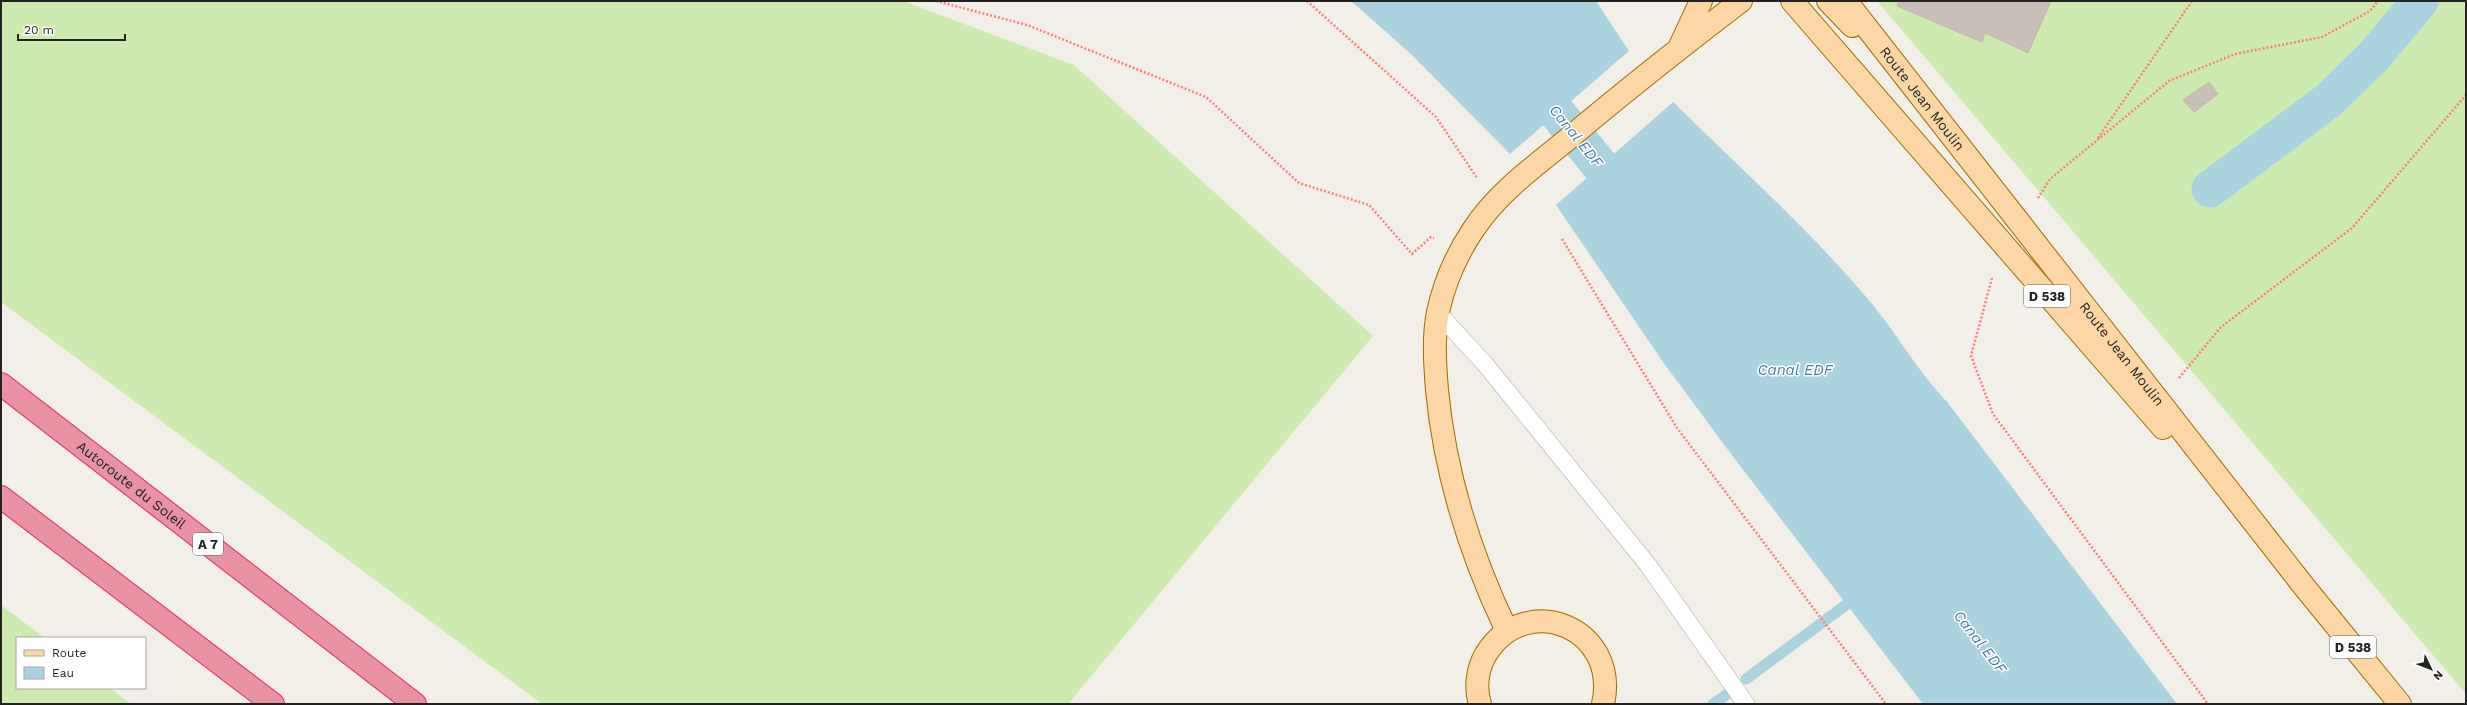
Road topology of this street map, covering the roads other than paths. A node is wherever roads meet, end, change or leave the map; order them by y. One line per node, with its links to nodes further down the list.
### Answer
1 (1701, 1): 6 (main road)
2 (1741, 1): 6 (main road)
3 (1792, 1): 11 (main road, D 538)
4 (1828, 1): 7 (main road, D 538)
5 (1846, 1): 7 (main road, Route Jean Moulin / D 538)
6 (1678, 49): 8 (main road)
7 (1943, 123): 11 (main road, Route Jean Moulin / D 538)
8 (1438, 313): 12 (main road); 17 (lane)
9 (1, 384): 15 (highway, Autoroute du Soleil / A 7)
10 (1, 497): 14 (highway)
11 (2306, 590): 18 (main road, Route Jean Moulin / D 538)
12 (1507, 631): 13 (main road); 16 (main road)
13 (1609, 699)
14 (273, 704)
15 (415, 704)
16 (1480, 704)
17 (1746, 704)
18 (2400, 704)

